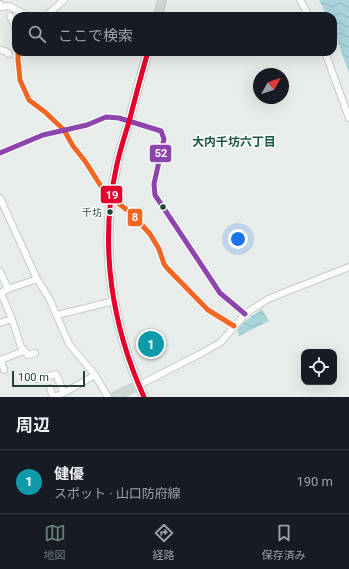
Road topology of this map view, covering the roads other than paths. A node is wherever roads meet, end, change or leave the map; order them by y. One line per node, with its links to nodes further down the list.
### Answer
1 (64, 0): 5 (street)
2 (162, 0): 9 (main road)
3 (300, 0): 10 (street)
4 (0, 4): 6 (street)
5 (54, 9): 7 (street); 8 (street)
6 (21, 12)
7 (51, 12)
8 (54, 12)
9 (159, 12)
10 (307, 12)
11 (10, 16): 12 (street)
12 (12, 20)
13 (0, 50): 14 (street)
14 (9, 54)
15 (18, 56): 20 (street)
16 (147, 56): 19 (main road)
17 (326, 56): 18 (street)
18 (349, 118)
19 (129, 122): 20 (street); 23 (main road); 30 (street)
20 (64, 130): 21 (street); 23 (street)
21 (0, 153)
22 (0, 198): 26 (street)
23 (111, 198): 29 (main road); 34 (street)
24 (349, 267): 30 (street)
25 (0, 271): 27 (street)
26 (37, 279): 27 (street); 31 (street)
27 (8, 289): 28 (street)
28 (0, 293): 32 (street)
29 (114, 302): 31 (street); 41 (main road)
30 (245, 314): 34 (street)
31 (57, 315): 39 (street)
32 (12, 319): 33 (street); 35 (street)
33 (0, 323)
34 (234, 326): 41 (street)
35 (24, 350): 36 (street); 37 (street)
36 (35, 353)
37 (0, 360): 38 (street)
38 (4, 370)
39 (95, 375): 43 (street); 45 (street)
40 (36, 379): 43 (street)
41 (139, 385): 46 (main road); 47 (main road)
42 (50, 388): 44 (street)
43 (64, 393): 44 (street)
44 (53, 397)
45 (108, 397)
46 (114, 397)
47 (144, 397)

